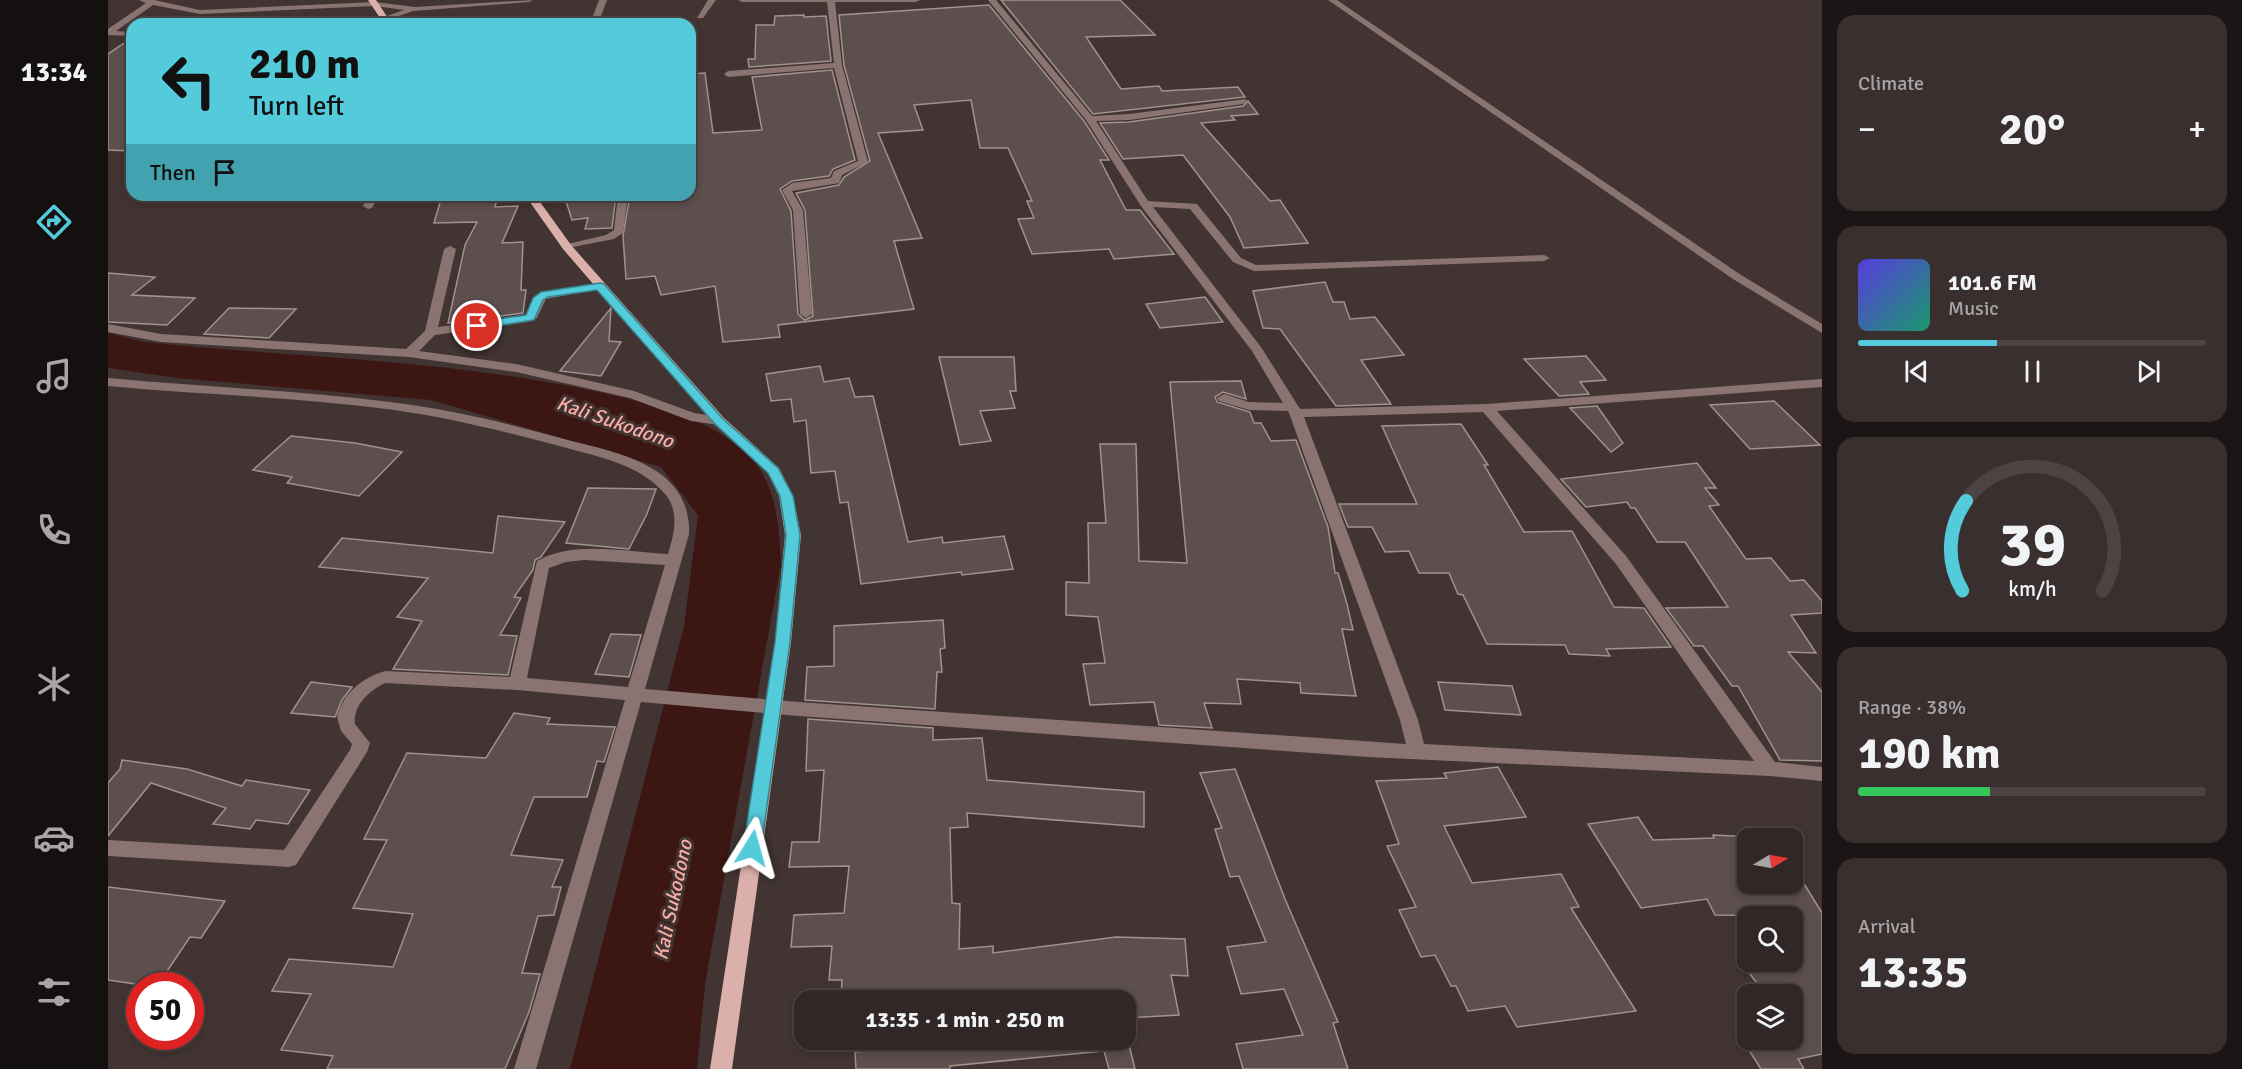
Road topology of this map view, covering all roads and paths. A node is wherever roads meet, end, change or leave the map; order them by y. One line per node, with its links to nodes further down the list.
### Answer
1 (184, 0): 15 (street)
2 (462, 0): 14 (street)
3 (529, 0): 14 (street)
4 (603, 0): 21 (street)
5 (712, 0): 16 (street)
6 (742, 0): 10 (street)
7 (916, 0): 10 (street)
8 (992, 0): 26 (street)
9 (1332, 0): 38 (street)
10 (831, 1): 23 (street)
11 (146, 2): 15 (street); 17 (street)
12 (374, 2): 13 (street); 15 (street); 19 (main road)
13 (415, 4): 14 (street); 20 (street)
14 (428, 5)
15 (168, 7)
16 (700, 16)
17 (126, 18)
18 (126, 18): 22 (street)
19 (384, 18)
20 (393, 18)
21 (596, 18)
22 (126, 34)
23 (838, 65): 24 (street); 36 (street)
24 (728, 74)
25 (1243, 101): 26 (street)
26 (1090, 119): 30 (street)
27 (371, 201): 31 (street)
28 (534, 201): 32 (main road)
29 (622, 201): 32 (street)
30 (1145, 204): 34 (street); 45 (street)
31 (368, 206)
32 (567, 247): 35 (main road)
33 (450, 249): 39 (street)
34 (1544, 258)
35 (600, 286): 39 (street); 46 (main road)
36 (806, 314)
37 (108, 328): 40 (street)
38 (1822, 329)
39 (431, 332): 40 (street)
40 (409, 353): 46 (street)
41 (108, 382): 47 (street)
42 (1822, 383): 44 (street)
43 (1224, 399): 45 (street)
44 (1487, 408): 45 (street); 52 (street)
45 (1294, 410): 51 (street)
46 (719, 421): 50 (main road)
47 (674, 560): 48 (street); 49 (street)
48 (517, 684): 49 (street); 54 (street)
49 (636, 695): 50 (street); 55 (street)
50 (765, 705): 51 (street); 56 (main road)
51 (1417, 751): 52 (street)
52 (1770, 769): 53 (street)
53 (1822, 774)
54 (108, 848)
55 (525, 1069)
56 (721, 1069)

